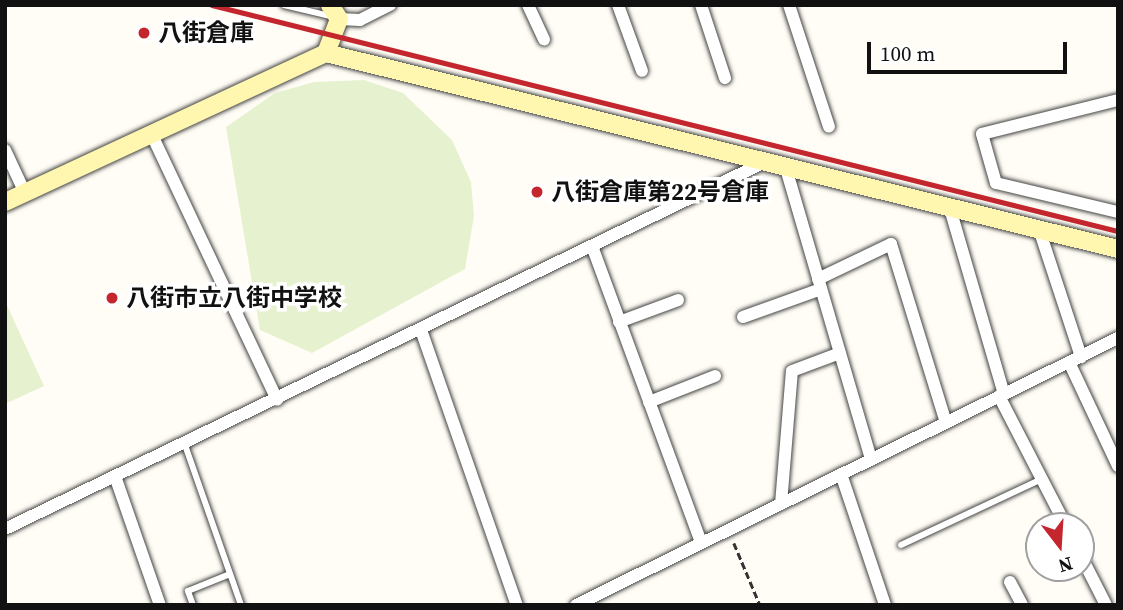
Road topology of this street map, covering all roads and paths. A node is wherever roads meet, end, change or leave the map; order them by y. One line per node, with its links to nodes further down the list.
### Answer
1 (285, 5): 7 (lane)
2 (390, 5): 7 (street)
3 (528, 5): 8 (street)
4 (618, 5): 10 (street)
5 (701, 5): 11 (street)
6 (789, 5): 13 (street)
7 (334, 12): 9 (street)
8 (544, 39)
9 (326, 52): 14 (street); 16 (street)
10 (642, 71)
11 (725, 78)
12 (1118, 100): 20 (street)
13 (829, 127)
14 (151, 133): 17 (street); 34 (street)
15 (5, 150): 17 (street)
16 (776, 163): 19 (street); 22 (street); 24 (street)
17 (25, 193): 18 (street)
18 (5, 202)
19 (949, 205): 21 (street); 33 (street)
20 (1118, 212)
21 (1039, 229): 23 (street); 31 (street)
22 (592, 247): 27 (street); 28 (street)
23 (1118, 249)
24 (820, 284): 26 (street); 30 (street); 36 (street)
25 (678, 300): 27 (street)
26 (743, 317)
27 (619, 322): 35 (street)
28 (421, 330): 34 (street); 57 (street)
29 (1118, 338): 31 (street)
30 (840, 353): 39 (street); 44 (street)
31 (1075, 359): 33 (street); 38 (street)
32 (715, 376): 35 (street)
33 (1002, 395): 36 (street); 43 (street)
34 (277, 400): 37 (street)
35 (649, 402): 48 (street)
36 (946, 423): 39 (street)
37 (185, 445): 42 (street); 50 (lane)
38 (1113, 445): 40 (street)
39 (871, 460): 41 (street)
40 (1118, 466)
41 (841, 474): 44 (street); 60 (street)
42 (116, 479): 46 (street); 54 (street)
43 (1042, 479): 45 (street); 49 (lane)
44 (781, 504): 47 (street)
45 (1059, 512)
46 (5, 529)
47 (728, 530): 48 (street); 59 (path)
48 (701, 543): 53 (street)
49 (901, 545)
50 (230, 574): 55 (lane); 56 (lane)
51 (1010, 582): 61 (street)
52 (1094, 582): 62 (street)
53 (596, 600): 58 (street)
54 (160, 605)
55 (193, 605)
56 (241, 605)
57 (517, 605)
58 (576, 605)
59 (760, 605)
60 (885, 605)
61 (1022, 605)
62 (1106, 605)

